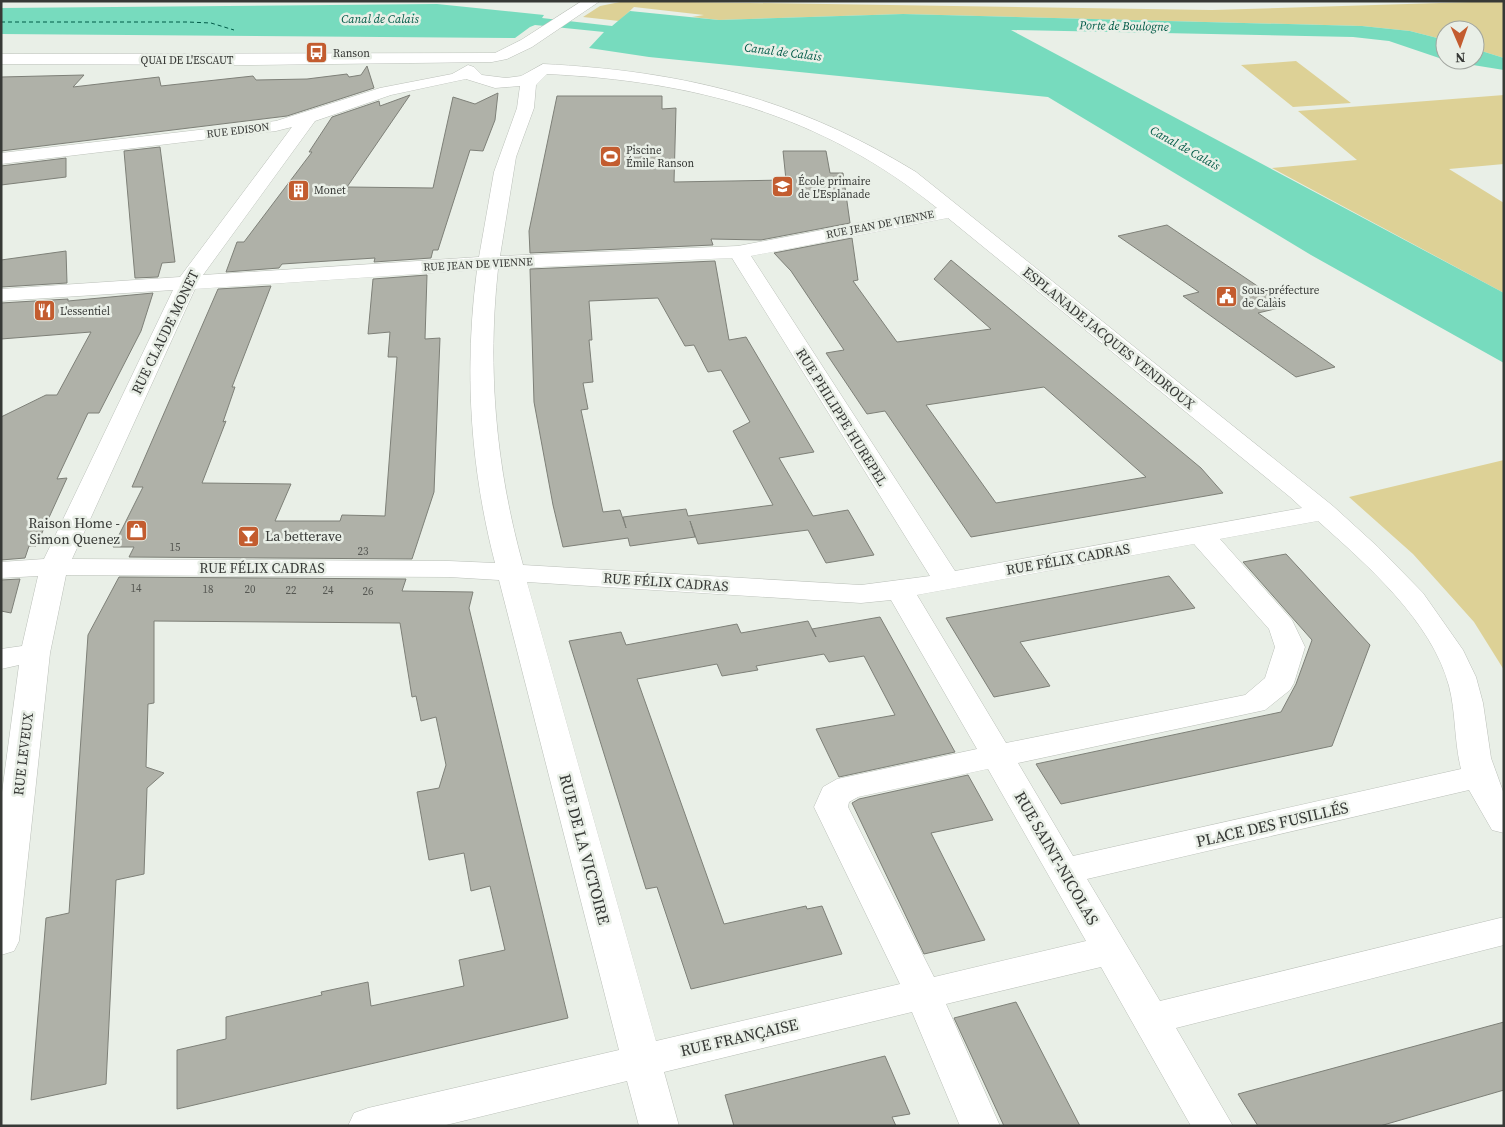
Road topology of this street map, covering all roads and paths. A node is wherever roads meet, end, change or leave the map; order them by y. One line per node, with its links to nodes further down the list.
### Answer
1 (593, 1): 2 (street, RUE EDISON)
2 (571, 8): 3 (street, RUE EDISON)
3 (543, 35): 4 (street, RUE EDISON); 10 (street, RUE DE LA VICTOIRE)
4 (497, 57): 6 (street, QUAI DE L'ESCAUT); 10 (street, QUAI DE L'ESCAUT); 11 (street, RUE EDISON)
5 (1, 59): 8 (street, QUAI DE L'ESCAUT)
6 (340, 59): 7 (street, QUAI DE L'ESCAUT); 8 (street, QUAI DE L'ESCAUT)
7 (382, 60): 11 (street, QUAI DE L'ESCAUT); 12 (street)
8 (34, 61): 9 (street, QUAI DE L'ESCAUT)
9 (1, 64)
10 (539, 69): 11 (street, QUAI DE L'ESCAUT); 15 (street, ESPLANADE JACQUES VENDROUX); 17 (street, RUE DE LA VICTOIRE)
11 (468, 71): 12 (street, RUE EDISON)
12 (361, 98): 13 (street, RUE EDISON)
13 (309, 117): 14 (street, RUE EDISON); 18 (street, RUE CLAUDE MONET)
14 (1, 159)
15 (952, 210): 16 (street, RUE JEAN DE VIENNE); 20 (street, ESPLANADE JACQUES VENDROUX)
16 (738, 252): 17 (street, RUE JEAN DE VIENNE); 25 (street, RUE PHILIPPE HUREPEL)
17 (487, 264): 18 (street, RUE JEAN DE VIENNE); 24 (street, RUE DE LA VICTOIRE)
18 (187, 282): 19 (street, RUE JEAN DE VIENNE); 22 (street, RUE CLAUDE MONET)
19 (1, 295)
20 (1324, 512): 21 (street, RUE FÉLIX CADRAS); 30 (street, ESPLANADE JACQUES VENDROUX)
21 (1201, 534): 25 (street, RUE FÉLIX CADRAS); 29 (street)
22 (54, 567): 23 (street, RUE FÉLIX CADRAS); 24 (street, RUE FÉLIX CADRAS); 27 (street, RUE LEVEUX)
23 (1, 570)
24 (511, 572): 26 (street, RUE FÉLIX CADRAS); 38 (street, RUE DE LA VICTOIRE)
25 (946, 581): 26 (street, RUE FÉLIX CADRAS)
26 (900, 590): 29 (street, RUE SAINT-NICOLAS)
27 (35, 653): 28 (street); 34 (street, RUE LEVEUX)
28 (1, 659)
29 (997, 756): 32 (street, RUE SAINT-NICOLAS); 36 (street)
30 (1479, 776): 31 (street, ESPLANADE JACQUES VENDROUX); 32 (street, PLACE DES FUSILLÉS)
31 (1504, 821)
32 (1064, 871): 35 (street, RUE SAINT-NICOLAS)
33 (1504, 931): 37 (street)
34 (2, 934)
35 (1110, 950): 36 (street, RUE FRANÇAISE); 37 (street, RUE SAINT-NICOLAS)
36 (922, 994): 38 (street, RUE FRANÇAISE); 41 (street)
37 (1151, 1020): 42 (street, RUE SAINT-NICOLAS)
38 (642, 1060): 39 (street, RUE FRANÇAISE); 40 (street, RUE DE LA VICTOIRE)
39 (368, 1126)
40 (659, 1126)
41 (980, 1126)
42 (1213, 1126)

